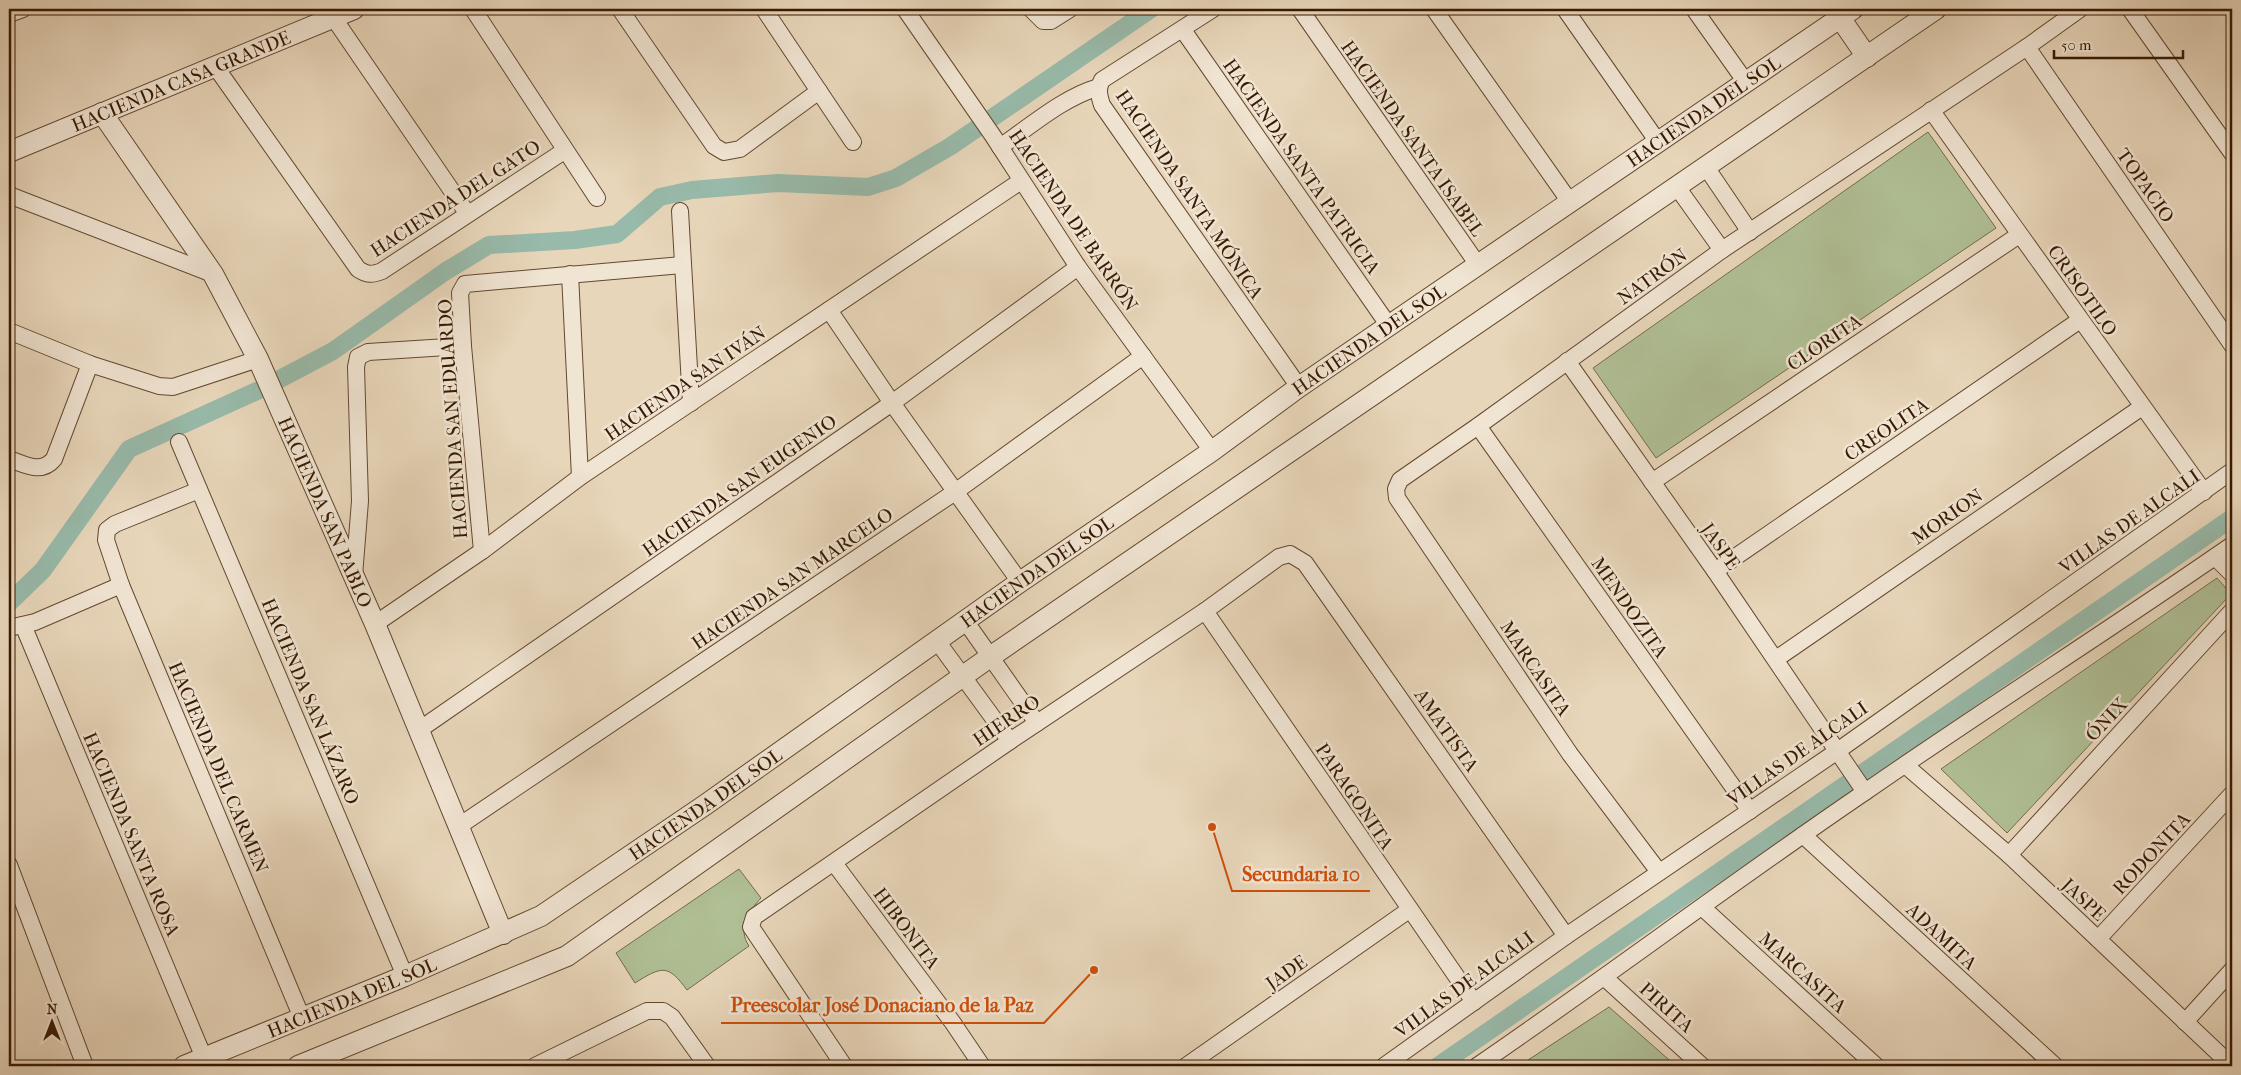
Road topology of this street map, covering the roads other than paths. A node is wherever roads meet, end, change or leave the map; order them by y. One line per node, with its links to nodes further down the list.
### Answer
1 (23, 9): 18 (street)
2 (354, 9): 19 (street, HACIENDA CASA GRANDE)
3 (473, 9): 32 (street)
4 (620, 9): 26 (street)
5 (764, 9): 26 (street)
6 (905, 9): 30 (street, HACIENDA DE BARRÓN)
7 (1031, 9): 8 (street)
8 (1070, 9)
9 (1214, 9): 20 (street, HACIENDA SANTA MÓNICA)
10 (1300, 9): 47 (street, HACIENDA SANTA ISABEL)
11 (1434, 9): 40 (street)
12 (1565, 9): 31 (street)
13 (1694, 9): 24 (street)
14 (1936, 9): 22 (street)
15 (2080, 9): 21 (street, NATRÓN)
16 (2130, 9): 34 (street)
17 (1842, 12): 22 (street); 24 (street, HACIENDA DEL SOL)
18 (9, 14)
19 (334, 17): 23 (street, HACIENDA CASA GRANDE); 42 (street)
20 (1183, 30): 25 (street, HACIENDA SANTA MÓNICA); 53 (street, HACIENDA SANTA PATRICIA)
21 (2027, 47): 27 (street, NATRÓN); 55 (street, TOPACIO)
22 (1867, 57): 35 (street)
23 (215, 66): 28 (street, HACIENDA CASA GRANDE); 42 (street, HACIENDA DEL GATO)
24 (1744, 81): 31 (street, HACIENDA DEL SOL)
25 (1099, 87): 30 (street); 61 (street, HACIENDA SANTA MÓNICA)
26 (819, 91): 29 (street)
27 (1931, 110): 43 (street, NATRÓN); 44 (street, CRISOTILO)
28 (102, 113): 33 (street, HACIENDA CASA GRANDE); 49 (street, HACIENDA SAN PABLO)
29 (852, 142)
30 (996, 142): 36 (street, HACIENDA DE BARRÓN)
31 (1658, 142): 40 (street, HACIENDA DEL SOL)
32 (564, 151): 39 (street); 42 (street, HACIENDA DEL GATO)
33 (9, 152)
34 (2232, 153)
35 (1706, 167): 37 (street); 43 (street)
36 (1021, 181): 48 (street, HACIENDA DE BARRÓN); 51 (street, HACIENDA SAN IVÁN)
37 (1677, 186): 45 (street); 91 (street)
38 (9, 195): 49 (street)
39 (597, 198)
40 (1570, 202): 47 (street, HACIENDA DEL SOL)
41 (680, 211): 46 (street)
42 (467, 213)
43 (1750, 232): 45 (street, NATRÓN)
44 (2019, 235): 52 (street, CRISOTILO); 72 (street, CLORITA)
45 (1722, 250): 58 (street, NATRÓN)
46 (682, 265): 50 (street); 62 (street)
47 (1478, 265): 53 (street, HACIENDA DEL SOL)
48 (1078, 267): 57 (street, HACIENDA DE BARRÓN); 63 (street, HACIENDA SAN EUGENIO)
49 (212, 274): 59 (street, HACIENDA SAN PABLO)
50 (570, 274): 56 (street, HACIENDA SAN EDUARDO); 70 (street)
51 (830, 310): 62 (street, HACIENDA SAN IVÁN); 63 (street)
52 (2080, 320): 64 (street, CRISOTILO); 80 (street, CREOLITA)
53 (1389, 326): 61 (street, HACIENDA DEL SOL)
54 (9, 331): 60 (street)
55 (2232, 345)
56 (464, 346): 77 (street, HACIENDA SAN EDUARDO); 82 (street)
57 (1143, 356): 67 (street, HACIENDA DE BARRÓN); 74 (street, HACIENDA SAN MARCELO)
58 (1567, 361): 65 (street, NATRÓN); 72 (street, JASPE)
59 (260, 363): 60 (street); 82 (street, HACIENDA SAN PABLO)
60 (90, 364): 68 (street)
61 (1299, 387): 67 (street, HACIENDA DEL SOL)
62 (691, 403): 70 (street, HACIENDA SAN IVÁN)
63 (892, 403): 74 (street); 95 (street, HACIENDA SAN EUGENIO)
64 (2142, 407): 75 (street, CRISOTILO); 92 (street, MORION)
65 (1478, 426): 71 (street, NATRÓN); 101 (street, MENDOZITA)
66 (179, 442): 73 (street, HACIENDA SAN LÁZARO)
67 (1212, 452): 83 (street, HACIENDA DEL SOL)
68 (9, 459)
69 (2232, 471): 75 (street, VILLAS DE ALCALI)
70 (580, 478): 77 (street, HACIENDA SAN IVÁN)
71 (1400, 480): 107 (street, MARCASITA)
72 (1652, 482): 80 (street, JASPE)
73 (199, 490): 84 (street, HACIENDA DEL CARMEN); 114 (street, HACIENDA SAN LÁZARO)
74 (955, 492): 83 (street); 102 (street, HACIENDA SAN MARCELO)
75 (2204, 492): 97 (street, VILLAS DE ALCALI)
76 (2232, 545): 79 (street)
77 (482, 551): 88 (street, HACIENDA SAN IVÁN)
78 (1290, 554): 85 (street, HIERRO); 111 (street, AMATISTA)
79 (2215, 557): 81 (street); 98 (street)
80 (1714, 571): 92 (street, JASPE)
81 (2232, 574)
82 (354, 576): 88 (street, HACIENDA SAN PABLO)
83 (1020, 582): 87 (street, HACIENDA DEL SOL)
84 (121, 585): 89 (street); 117 (street, HACIENDA DEL CARMEN)
85 (1204, 611): 94 (street, HIERRO); 109 (street, PARAGONITA)
86 (2232, 611): 104 (street, ÓNIX)
87 (966, 622): 90 (street, HACIENDA DEL SOL); 91 (street)
88 (375, 624): 95 (street, HACIENDA SAN PABLO)
89 (16, 626): 119 (street, HACIENDA SANTA ROSA)
90 (937, 641): 93 (street); 110 (street, HACIENDA DEL SOL)
91 (990, 657): 93 (street); 94 (street)
92 (1776, 660): 97 (street, JASPE)
93 (963, 677): 96 (street); 123 (street)
94 (1037, 723): 96 (street, HIERRO)
95 (419, 730): 102 (street, HACIENDA SAN PABLO)
96 (1010, 741): 105 (street, HIERRO)
97 (1838, 754): 99 (street, JASPE); 101 (street, VILLAS DE ALCALI)
98 (1905, 765): 99 (street); 104 (street, JASPE)
99 (1863, 789): 103 (street)
100 (2232, 794): 112 (street, RODONITA)
101 (1750, 811): 107 (street, VILLAS DE ALCALI)
102 (459, 826): 110 (street, HACIENDA SAN PABLO)
103 (1803, 835): 108 (street); 133 (street, ADAMITA)
104 (2009, 854): 112 (street, JASPE)
105 (834, 863): 126 (street, HIERRO); 127 (street, HIBONITA)
106 (9, 865): 121 (street)
107 (1659, 872): 111 (street, VILLAS DE ALCALI)
108 (1703, 908): 115 (street); 132 (street, MARCASITA)
109 (1409, 910): 116 (street, PARAGONITA); 128 (street, JADE)
110 (503, 934): 114 (street, HACIENDA DEL SOL)
111 (1566, 936): 116 (street, VILLAS DE ALCALI)
112 (2098, 939): 118 (street, JASPE)
113 (2232, 970): 118 (street)
114 (406, 976): 117 (street, HACIENDA DEL SOL)
115 (1605, 978): 130 (street); 131 (street, PIRITA)
116 (1474, 1002): 129 (street, VILLAS DE ALCALI)
117 (302, 1018): 119 (street, HACIENDA DEL SOL)
118 (2185, 1022): 134 (street, JASPE)
119 (204, 1058): 122 (street, HACIENDA DEL SOL)
120 (565, 1061): 124 (street); 125 (street)
121 (85, 1066)
122 (184, 1066)
123 (298, 1066)
124 (535, 1066)
125 (707, 1066)
126 (844, 1066)
127 (982, 1066)
128 (1186, 1066)
129 (1384, 1066)
130 (1476, 1066)
131 (1702, 1066)
132 (1876, 1066)
133 (2055, 1066)
134 (2232, 1066)

